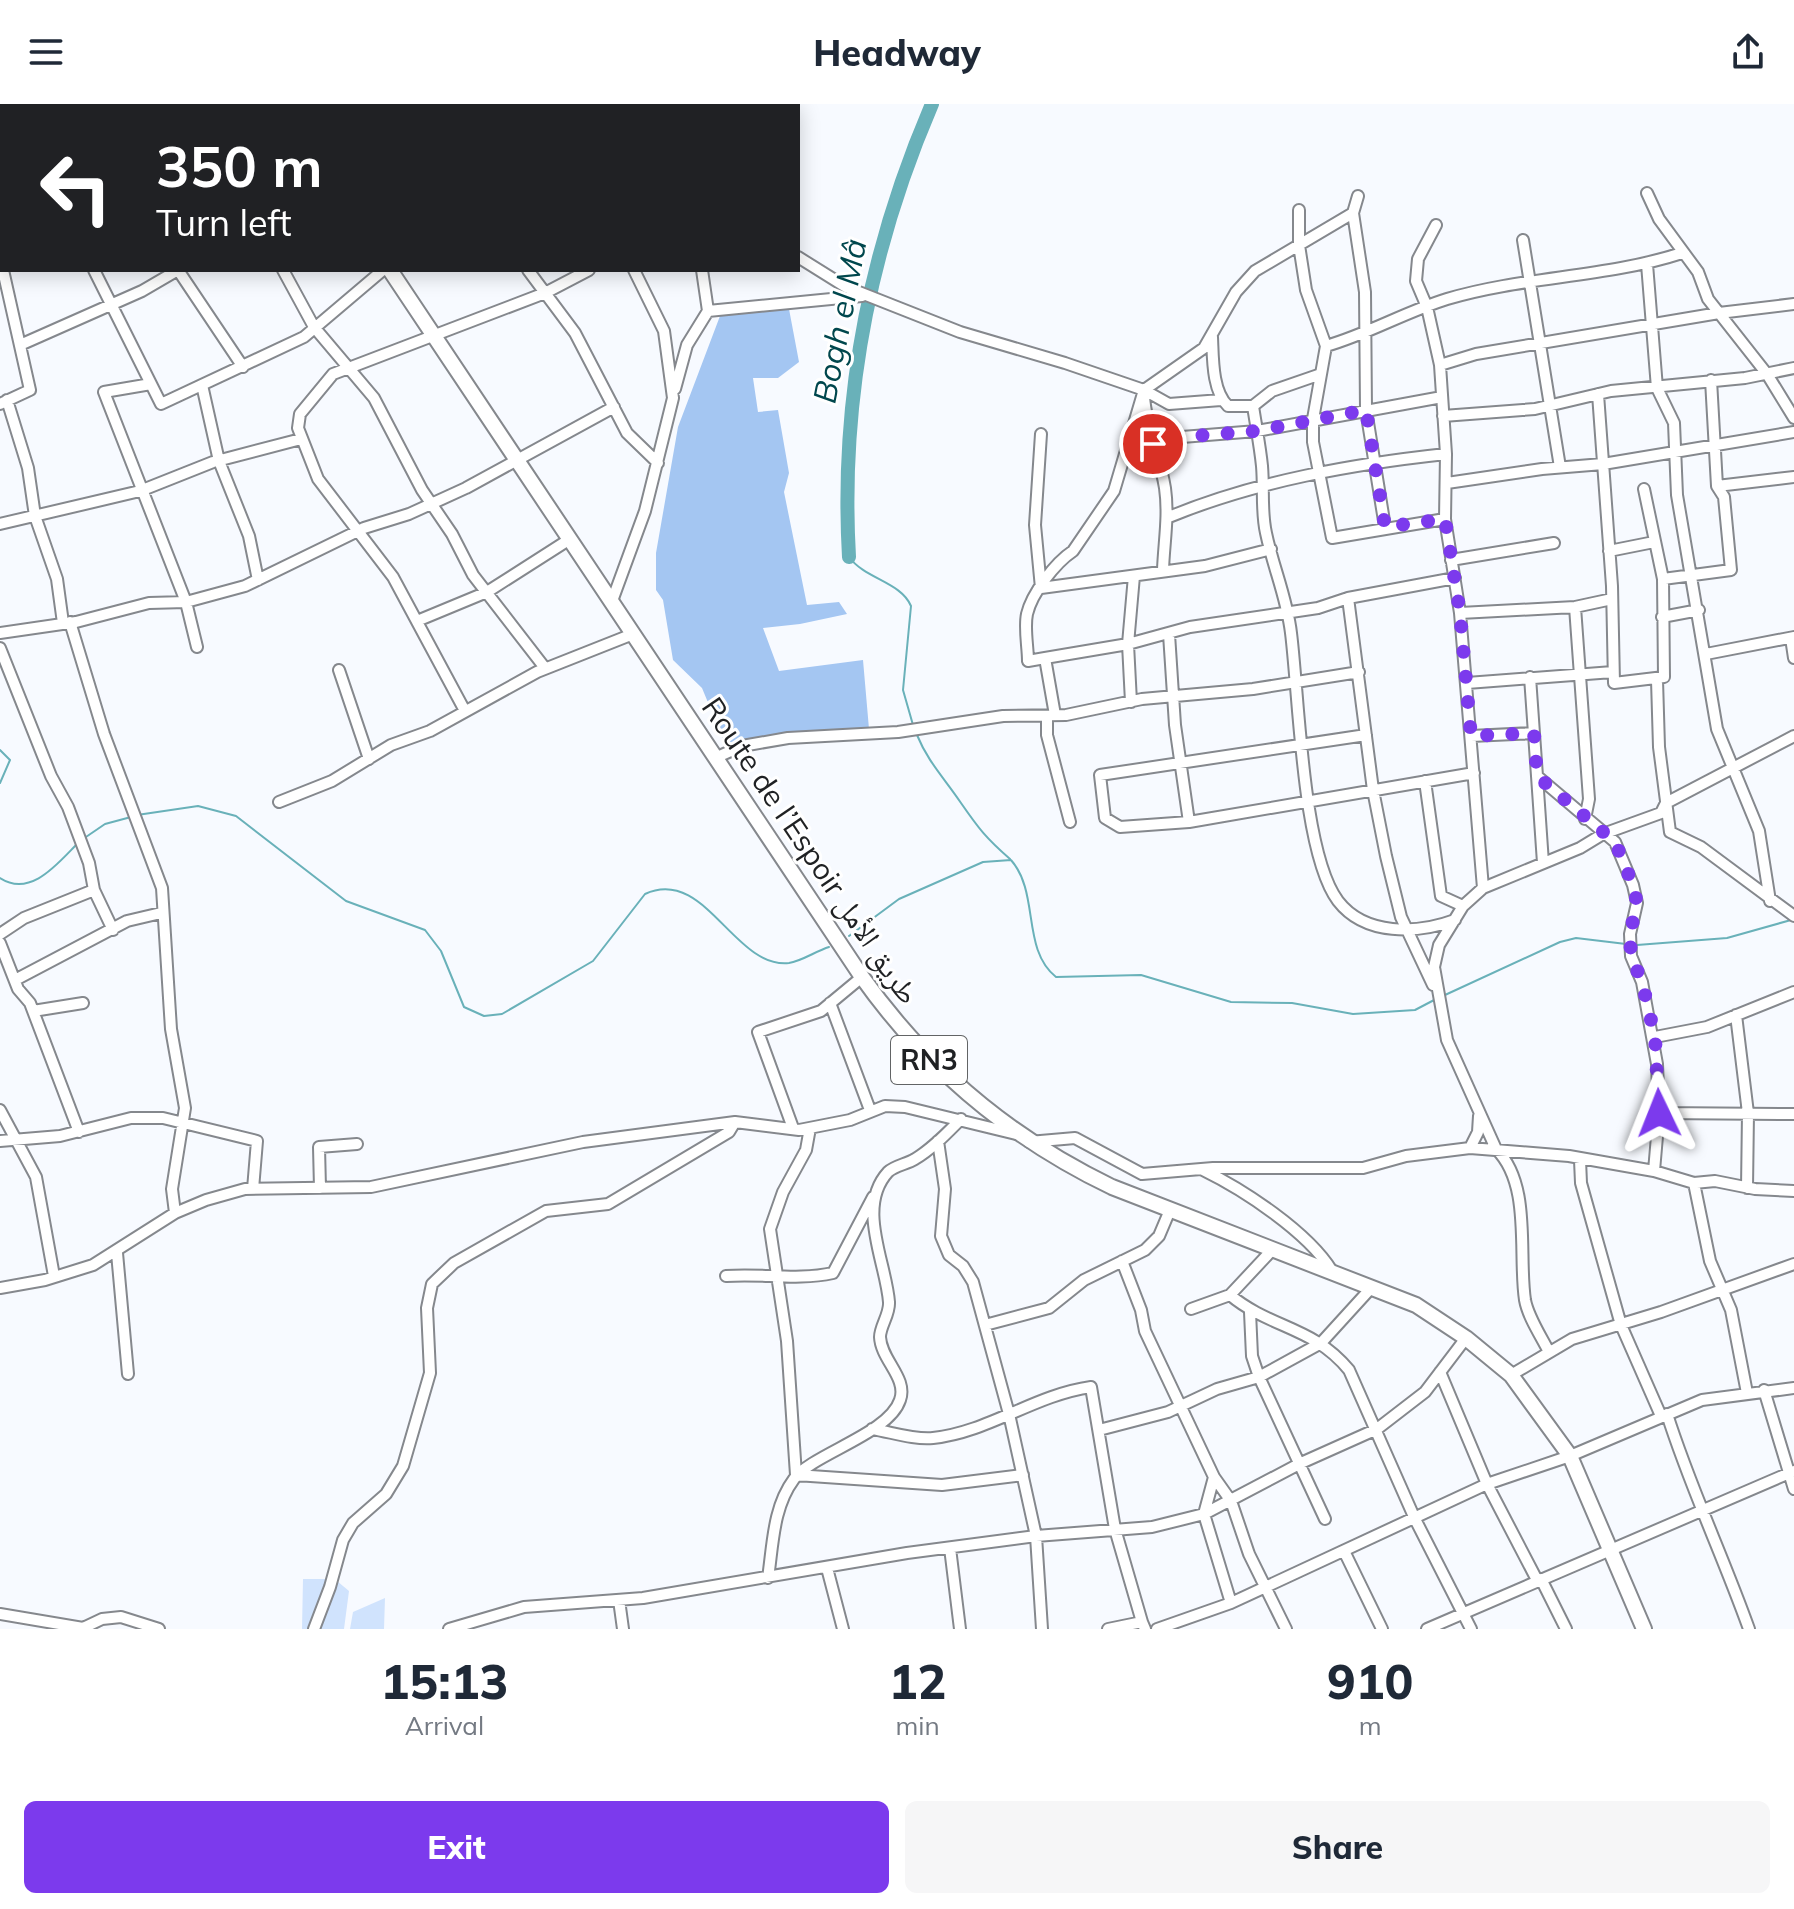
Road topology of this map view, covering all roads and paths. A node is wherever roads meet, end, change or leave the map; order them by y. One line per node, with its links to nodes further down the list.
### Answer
1 (1647, 193): 8 (street)
2 (1358, 196): 4 (street)
3 (1299, 210): 7 (street)
4 (1353, 213): 7 (street); 32 (street)
5 (1436, 225): 27 (street)
6 (1523, 240): 22 (street)
7 (1299, 245): 34 (street); 37 (street)
8 (1682, 253): 10 (street); 29 (street)
9 (800, 258): 24 (street)
10 (1647, 264): 22 (street); 30 (street)
11 (3, 272): 36 (street)
12 (95, 272): 26 (street)
13 (174, 272): 26 (street)
14 (179, 272): 39 (street)
15 (284, 272): 31 (street)
16 (381, 272): 31 (street)
17 (391, 272): 33 (highway, Route de l’Espoir طريق الأمل / RN3)
18 (529, 272): 23 (street)
19 (585, 272): 23 (street)
20 (635, 272): 51 (street)
21 (702, 272): 28 (street)
22 (1529, 283): 27 (street); 35 (street)
23 (545, 293): 33 (street); 56 (street)
24 (868, 295): 28 (street); 48 (street)
25 (1794, 304): 29 (street)
26 (112, 306): 36 (street); 45 (street)
27 (1427, 307): 32 (street); 38 (street)
28 (708, 311): 51 (street)
29 (1719, 313): 30 (street); 43 (street)
30 (1652, 326): 35 (street); 47 (street)
31 (314, 327): 39 (street); 40 (street)
32 (1366, 334): 37 (street); 57 (street)
33 (434, 336): 40 (street); 69 (highway, Route de l’Espoir طريق الأمل / RN3)
34 (1212, 337): 48 (street); 52 (street)
35 (1540, 343): 38 (street); 54 (street)
36 (20, 345): 53 (street)
37 (1326, 346): 42 (street)
38 (1440, 365): 50 (street)
39 (243, 367): 46 (street)
40 (347, 368): 64 (street); 82 (street)
41 (1794, 368): 43 (street)
42 (1321, 374): 55 (street); 60 (street)
43 (1767, 374): 44 (street); 59 (street)
44 (1711, 380): 47 (street); 65 (street)
45 (151, 384): 46 (street); 81 (street)
46 (202, 385): 70 (street)
47 (1657, 388): 49 (street); 67 (street)
48 (1144, 390): 52 (street); 66 (street); 101 (street)
49 (1598, 394): 54 (street); 73 (street)
50 (1442, 397): 57 (street); 58 (street)
51 (673, 398): 72 (street)
52 (1221, 400): 55 (street)
53 (4, 402): 83 (street)
54 (1548, 405): 58 (street); 74 (street)
55 (1253, 406): 61 (street)
56 (614, 407): 69 (street); 72 (street)
57 (1366, 410): 60 (street); 71 (street)
58 (1443, 416): 68 (street)
59 (1794, 418)
60 (1313, 419): 61 (street); 75 (street)
61 (1257, 431): 66 (street); 79 (street)
62 (1794, 432): 65 (street)
63 (1041, 434): 101 (street)
64 (301, 439): 70 (street); 88 (street)
65 (1713, 443): 67 (street); 78 (street)
66 (1153, 444): 84 (street)
67 (1676, 451): 73 (street); 96 (street)
68 (1446, 454): 71 (street); 77 (street)
69 (517, 460): 82 (street); 89 (highway, Route de l’Espoir طريق الأمل / RN3)
70 (219, 461): 81 (street); 100 (street)
71 (1376, 462): 75 (street); 87 (street)
72 (658, 463): 105 (street)
73 (1603, 464): 74 (street); 93 (street)
74 (1560, 467): 77 (street)
75 (1320, 474): 79 (street); 87 (street)
76 (1794, 477): 78 (street)
77 (1447, 483): 85 (street)
78 (1717, 486): 96 (street)
79 (1262, 487): 84 (street); 92 (street)
80 (1644, 489): 90 (street)
81 (140, 491): 83 (street); 106 (street)
82 (432, 504): 88 (street); 102 (street)
83 (35, 516): 86 (street); 113 (street)
84 (1169, 517): 95 (street)
85 (1445, 519): 87 (street); 94 (street)
86 (0, 524)
87 (1385, 527)
88 (358, 532): 100 (street); 112 (street)
89 (570, 539): 102 (street); 105 (highway, Route de l’Espoir طريق الأمل / RN3)
90 (1654, 542): 93 (street); 99 (street)
91 (1554, 543): 94 (street)
92 (1271, 549): 95 (street); 109 (street)
93 (1609, 551): 104 (street)
94 (1451, 560): 98 (street)
95 (1163, 570): 97 (street)
96 (1693, 575): 99 (street); 108 (street)
97 (1134, 576): 101 (street); 118 (street)
98 (1455, 578): 103 (street); 110 (street)
99 (1663, 579): 111 (street)
100 (258, 580): 106 (street)
101 (1041, 588): 122 (street)
102 (487, 592): 112 (street); 124 (street)
103 (1348, 598): 109 (street); 126 (street)
104 (1612, 599): 107 (street); 127 (street)
105 (612, 601): 115 (highway, Route de l’Espoir طريق الأمل / RN3)
106 (186, 602): 113 (street); 119 (street)
107 (1575, 607): 110 (street); 128 (street)
108 (1699, 610): 111 (street); 121 (street)
109 (1288, 612): 116 (street); 131 (street)
110 (1460, 613): 132 (street)
111 (1662, 617): 130 (street)
112 (417, 621): 135 (street)
113 (66, 623): 114 (street); 162 (street)
114 (0, 633)
115 (633, 634): 124 (street); 142 (highway, Route de l’Espoir طريق الأمل / RN3)
116 (1169, 634): 118 (street); 133 (street)
117 (1792, 638): 121 (street); 123 (street)
118 (1128, 644): 122 (street); 134 (street)
119 (197, 647)
120 (0, 648): 159 (street)
121 (1706, 654): 145 (street)
122 (1045, 658): 136 (street)
123 (1794, 658)
124 (545, 668): 135 (street)
125 (339, 670): 143 (street)
126 (1359, 672): 131 (street); 138 (street)
127 (1613, 672): 128 (street); 130 (street)
128 (1580, 676): 129 (street); 153 (street)
129 (1530, 677): 132 (street); 137 (street)
130 (1657, 680): 152 (street)
131 (1294, 682): 133 (street); 141 (street)
132 (1467, 683): 139 (street)
133 (1174, 697): 134 (street); 144 (street)
134 (1131, 702): 136 (street)
135 (465, 711): 143 (street)
136 (1051, 716): 142 (street); 154 (street)
137 (1534, 733): 139 (street); 147 (street)
138 (1366, 735): 141 (street); 149 (street)
139 (1471, 736): 146 (street)
140 (1794, 736): 145 (street)
141 (1301, 743): 144 (street); 151 (street)
142 (715, 758): 169 (highway, Route de l’Espoir طريق الأمل / RN3)
143 (369, 759): 150 (street)
144 (1181, 762): 155 (street); 155 (street)
145 (1733, 769): 152 (street); 160 (street)
146 (1474, 773): 148 (street); 158 (street)
147 (1537, 776): 153 (street); 157 (street)
148 (1425, 781): 149 (street); 161 (street)
149 (1373, 790): 151 (street); 166 (street)
150 (279, 802)
151 (1310, 802): 155 (street); 166 (street)
152 (1666, 803): 156 (street); 160 (street)
153 (1585, 819): 156 (street)
154 (1070, 822)
155 (1189, 822)
156 (1603, 834): 157 (street); 177 (street)
157 (1543, 863): 158 (street)
158 (1483, 888): 161 (street)
159 (94, 890): 165 (street); 167 (street)
160 (1770, 901): 163 (street)
161 (1463, 906): 164 (street)
162 (161, 913): 165 (street); 186 (street)
163 (1794, 916)
164 (1455, 920): 166 (street); 172 (street)
165 (113, 930): 170 (street)
166 (1407, 931): 172 (street)
167 (0, 934)
168 (0, 943): 170 (street)
169 (862, 977): 174 (street); 190 (highway, Route de l’Espoir طريق الأمل / RN3)
170 (15, 980): 175 (street)
171 (1794, 992): 176 (street)
172 (1439, 997): 182 (street)
173 (83, 1003): 175 (street)
174 (830, 1003): 179 (street); 187 (street)
175 (33, 1011): 189 (street)
176 (1736, 1015): 177 (street); 181 (street)
177 (1655, 1037): 180 (street)
178 (0, 1110): 191 (street)
179 (870, 1110): 184 (street); 188 (street)
180 (1659, 1113): 181 (street); 199 (street)
181 (1748, 1113): 183 (street); 202 (street)
182 (1479, 1114): 195 (street); 196 (street)
183 (1794, 1114)
184 (961, 1119): 190 (street); 193 (street)
185 (735, 1122): 187 (street); 201 (street); 269 (street)
186 (181, 1123): 189 (street); 203 (street); 207 (street)
187 (793, 1128): 188 (street)
188 (810, 1128): 213 (street)
189 (79, 1132): 191 (street)
190 (1023, 1138): 198 (street); 206 (highway, Route de l’Espoir طريق الأمل / RN3)
191 (14, 1140): 192 (street); 214 (street)
192 (0, 1141)
193 (938, 1141): 204 (street); 222 (street)
194 (357, 1144): 201 (street)
195 (1470, 1148): 196 (street); 198 (street)
196 (1496, 1149): 197 (street); 226 (street)
197 (1580, 1160): 199 (street); 223 (street)
198 (1202, 1169): 212 (street)
199 (1654, 1171): 200 (street)
200 (1694, 1183): 202 (street); 218 (street)
201 (320, 1188): 203 (street)
202 (1747, 1188): 205 (street)
203 (253, 1189): 207 (street)
204 (877, 1190): 213 (street); 237 (street)
205 (1794, 1191)
206 (1170, 1210): 208 (highway, Route de l’Espoir طريق الأمل / RN3); 210 (street)
207 (175, 1213): 209 (street)
208 (1273, 1249): 212 (highway, Route de l’Espoir طريق الأمل / RN3); 219 (street)
209 (117, 1253): 214 (street); 228 (street)
210 (1122, 1261): 222 (street); 234 (street)
211 (1794, 1264): 218 (street)
212 (1332, 1271): 216 (highway, Route de l’Espoir طريق الأمل / RN3)
213 (778, 1274): 215 (street); 243 (street)
214 (54, 1276): 217 (street)
215 (726, 1276)
216 (1372, 1287): 224 (highway, Route de l’Espoir طريق الأمل / RN3); 225 (street)
217 (0, 1288)
218 (1722, 1290): 223 (street); 233 (street)
219 (1230, 1295): 220 (street); 221 (street)
220 (1191, 1309)
221 (1250, 1312): 225 (street); 230 (street)
222 (985, 1325): 235 (street)
223 (1621, 1325): 226 (street); 236 (street)
224 (1466, 1338): 227 (street); 229 (highway, Route de l’Espoir طريق الأمل / RN3)
225 (1321, 1343): 230 (street); 238 (street)
226 (1549, 1352): 229 (street)
227 (1440, 1372): 238 (street); 246 (street)
228 (128, 1374)
229 (1511, 1375): 240 (highway, Route de l’Espoir طريق الأمل / RN3)
230 (1259, 1377): 234 (street); 241 (street)
231 (1794, 1388): 232 (street)
232 (1764, 1390): 233 (street); 242 (street)
233 (1747, 1393): 236 (street)
234 (1180, 1407): 239 (street); 245 (street)
235 (1009, 1414): 237 (street); 239 (street); 244 (street)
236 (1664, 1415): 240 (street); 249 (street)
237 (872, 1429): 243 (street)
238 (1377, 1429): 241 (street); 252 (street)
239 (1099, 1430): 253 (street)
240 (1570, 1456): 246 (street); 257 (highway, Route de l’Espoir طريق الأمل / RN3)
241 (1301, 1463): 248 (street); 251 (street)
242 (1792, 1472): 247 (street); 249 (street)
243 (796, 1475): 244 (street); 259 (street)
244 (1023, 1475): 254 (street)
245 (1214, 1477): 248 (street); 250 (street)
246 (1487, 1484): 252 (street); 260 (street)
247 (1794, 1489)
248 (1231, 1501): 250 (street); 261 (street)
249 (1702, 1510): 257 (street); 283 (street)
250 (1204, 1514): 253 (street); 263 (street)
251 (1325, 1519)
252 (1415, 1519): 256 (street); 265 (street)
253 (1115, 1529): 254 (street); 266 (street)
254 (1036, 1536): 255 (street); 274 (street)
255 (950, 1548): 258 (street); 273 (street)
256 (1344, 1551): 261 (street); 278 (street)
257 (1611, 1553): 260 (street); 282 (highway, Route de l’Espoir طريق الأمل / RN3)
258 (827, 1568): 259 (street); 272 (street)
259 (768, 1578): 262 (street)
260 (1539, 1580): 265 (street); 281 (street)
261 (1264, 1587): 263 (street); 277 (street)
262 (619, 1600): 270 (street); 271 (street)
263 (1231, 1603): 267 (street)
264 (0, 1614): 268 (street)
265 (1463, 1614): 279 (street); 280 (street)
266 (1144, 1626): 275 (street)
267 (1178, 1626): 276 (street)
268 (159, 1629)
269 (314, 1629)
270 (449, 1629)
271 (623, 1629)
272 (843, 1629)
273 (960, 1629)
274 (1042, 1629)
275 (1108, 1629)
276 (1157, 1629)
277 (1286, 1629)
278 (1382, 1629)
279 (1427, 1629)
280 (1471, 1629)
281 (1566, 1629)
282 (1644, 1629)
283 (1749, 1629)

